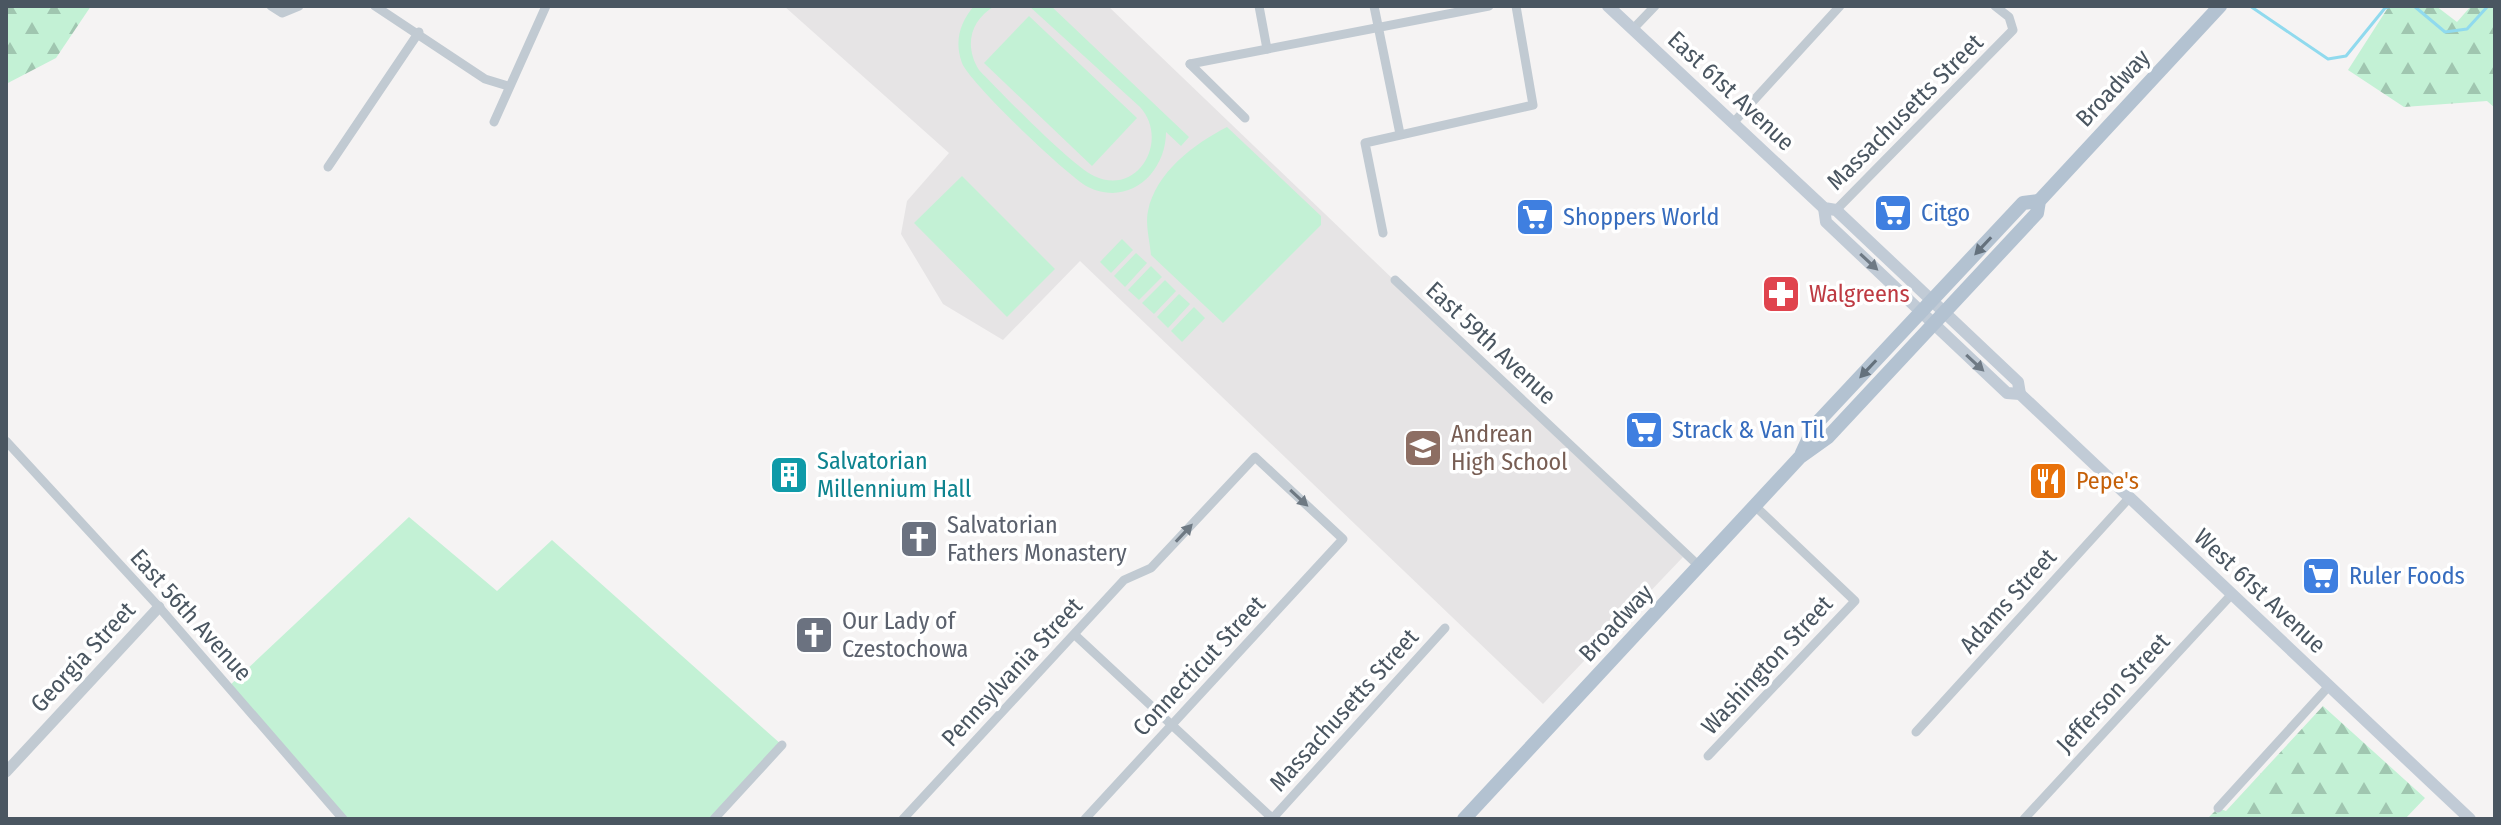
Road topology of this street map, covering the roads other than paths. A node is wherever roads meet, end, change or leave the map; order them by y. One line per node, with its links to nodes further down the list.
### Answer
1 (271, 6): 2 (street)
2 (299, 6)
3 (375, 6): 16 (street)
4 (546, 6): 18 (street)
5 (1259, 6): 17 (street)
6 (1374, 6): 14 (street)
7 (1489, 6): 14 (street)
8 (1516, 6): 22 (street)
9 (1608, 6): 15 (main road, East 61st Avenue)
10 (1655, 6): 15 (street)
11 (1840, 6): 21 (street)
12 (1995, 6): 25 (street, Massachusetts Street)
13 (2216, 10): 24 (main road, Broadway)
14 (1378, 29): 17 (street); 22 (street)
15 (1633, 29): 21 (main road, East 61st Avenue)
16 (419, 32): 18 (street); 23 (street)
17 (1267, 49): 19 (street)
18 (508, 86): 20 (street)
19 (1245, 118)
20 (494, 122)
21 (1734, 122): 25 (main road, East 61st Avenue)
22 (1400, 134): 26 (street)
23 (328, 167)
24 (2039, 201): 28 (main road, Broadway, one-way to 28); 29 (main road, Broadway)
25 (1830, 209): 28 (main road, East 61st Avenue)
26 (1383, 233)
27 (1395, 280): 35 (street, East 59th Avenue)
28 (1927, 306): 29 (main road, West 61st Avenue); 31 (main road, Broadway, one-way to 31)
29 (1940, 318): 31 (main road, Broadway); 32 (main road, West 61st Avenue)
30 (6, 441): 37 (street, East 56th Avenue)
31 (1800, 457): 33 (main road, Broadway)
32 (2130, 497): 36 (main road, West 61st Avenue); 42 (street, Adams Street)
33 (1755, 506): 35 (main road, Broadway); 44 (street, Washington Street)
34 (1343, 539): 39 (street, Pennsylvania Street, one-way to 34); 41 (street, Connecticut Street)
35 (1699, 566): 52 (main road, Broadway)
36 (2232, 594): 40 (main road, West 61st Avenue); 53 (street, Jefferson Street)
37 (159, 607): 45 (street, Georgia Street); 47 (street, East 56th Avenue)
38 (1445, 628): 51 (street, Massachusetts Street)
39 (1075, 635): 41 (street); 49 (street, Pennsylvania Street)
40 (2329, 686): 46 (street); 54 (main road, West 61st Avenue)
41 (1172, 724): 50 (street, Connecticut Street); 51 (street)
42 (1916, 732)
43 (782, 745): 48 (street)
44 (1708, 756)
45 (6, 772)
46 (2218, 808)
47 (343, 819)
48 (714, 819)
49 (903, 819)
50 (1085, 819)
51 (1272, 819)
52 (1464, 819)
53 (2024, 819)
54 (2470, 819)

